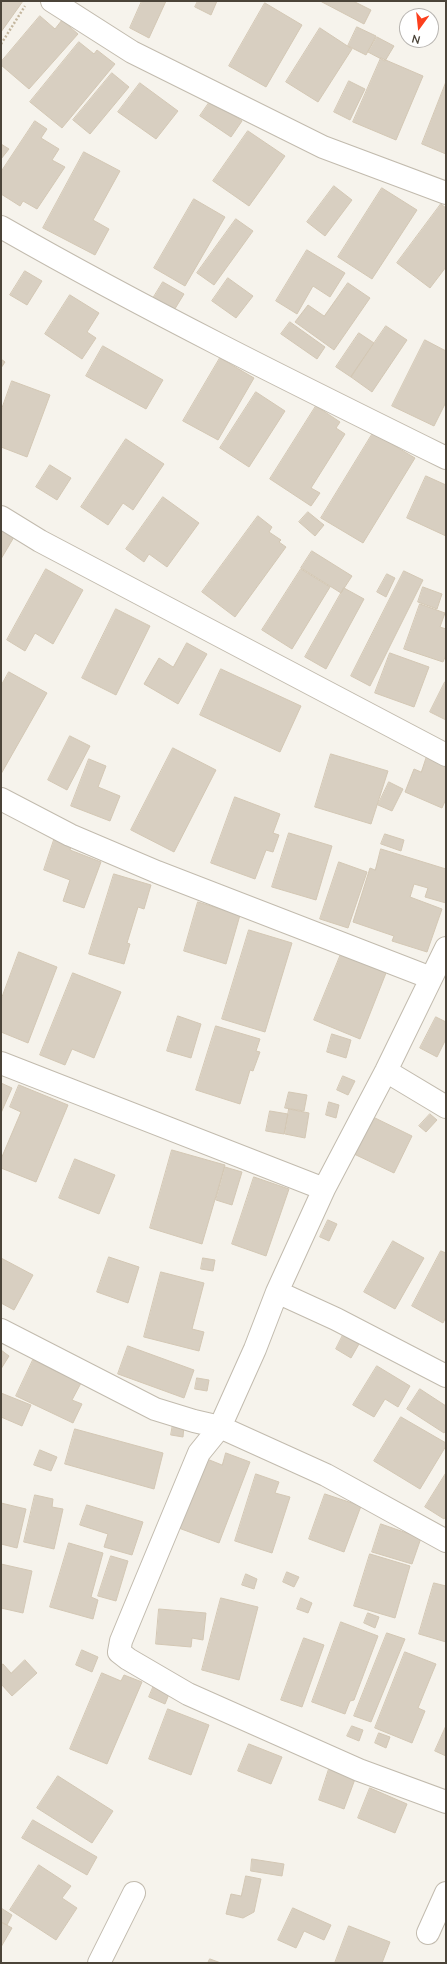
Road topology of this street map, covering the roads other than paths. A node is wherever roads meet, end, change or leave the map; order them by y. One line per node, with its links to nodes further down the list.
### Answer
1 (52, 1): 2 (street)
2 (446, 194)
3 (1, 227): 4 (street)
4 (446, 458)
5 (1, 517): 6 (street)
6 (446, 755)
7 (1, 799): 9 (street)
8 (446, 948): 9 (street)
9 (431, 978): 11 (street)
10 (1, 1064): 13 (street)
11 (386, 1071): 12 (street); 13 (street)
12 (446, 1107)
13 (324, 1189): 14 (street)
14 (277, 1292): 16 (street); 17 (street)
15 (1, 1330): 17 (street)
16 (446, 1376)
17 (220, 1427): 18 (street); 19 (street)
18 (446, 1541)
19 (446, 1802)
20 (134, 1893): 23 (street)
21 (446, 1893): 22 (street)
22 (428, 1933)
23 (99, 1963)

